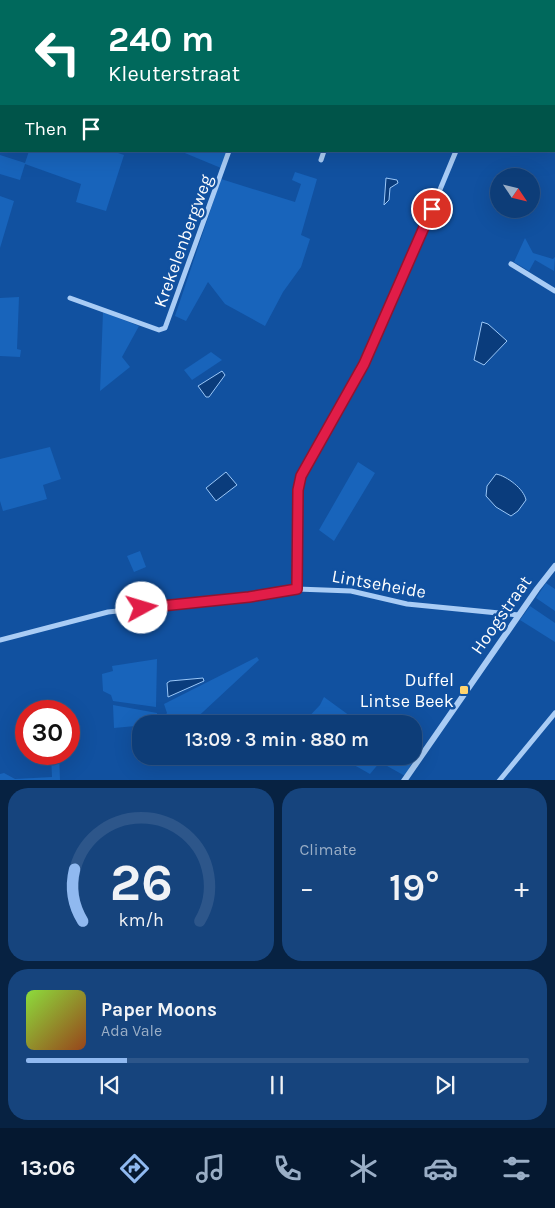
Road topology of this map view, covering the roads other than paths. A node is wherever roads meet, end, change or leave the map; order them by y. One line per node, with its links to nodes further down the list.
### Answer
1 (229, 152): 7 (street, Krekelenbergweg)
2 (324, 152): 4 (street)
3 (456, 152): 9 (street)
4 (321, 160)
5 (511, 264): 6 (street)
6 (555, 291)
7 (70, 298)
8 (555, 566): 10 (street, Hoogstraat)
9 (297, 589): 10 (street, Lintseheide); 11 (street, Lintseheide)
10 (518, 616): 13 (street, Hoogstraat)
11 (0, 640)
12 (555, 713): 14 (street)
13 (407, 780)
14 (500, 780)

